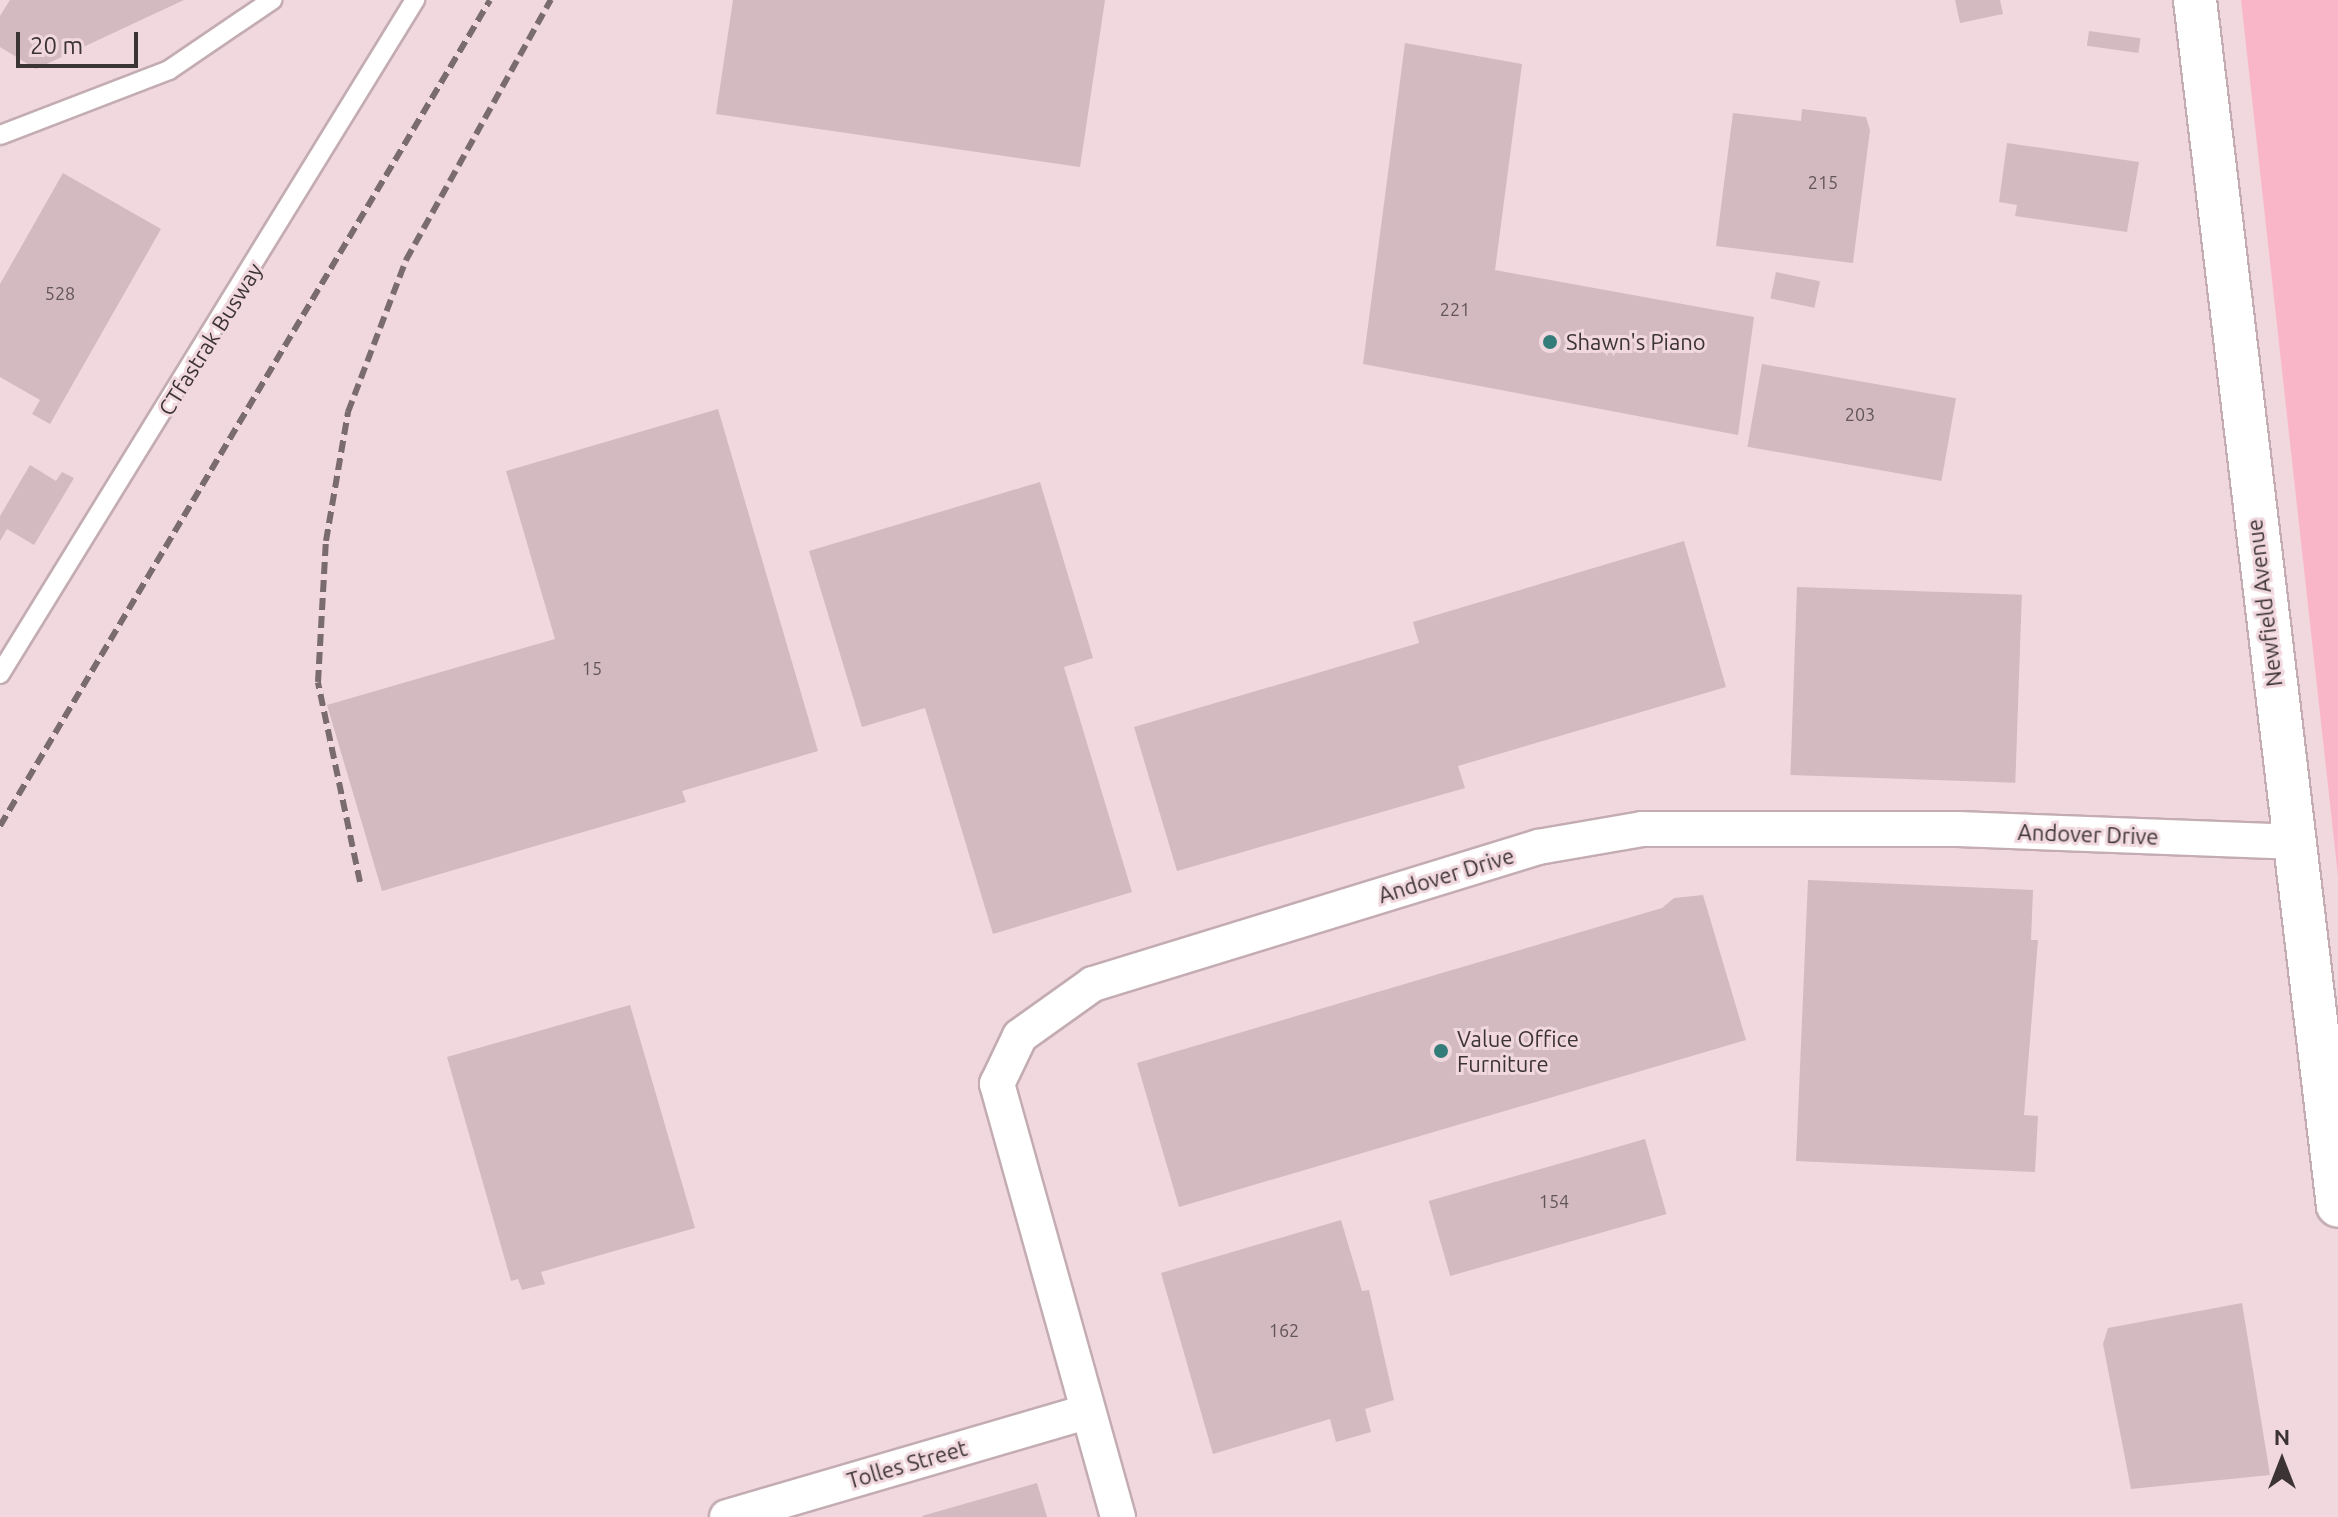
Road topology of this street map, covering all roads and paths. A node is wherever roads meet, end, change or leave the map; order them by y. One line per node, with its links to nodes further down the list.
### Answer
1 (272, 0): 4 (lane)
2 (415, 0): 5 (lane, CTfastrak Busway)
3 (2195, 0): 6 (street, Newfield Avenue)
4 (0, 135)
5 (0, 674)
6 (2292, 842): 7 (street, Newfield Avenue); 9 (street, Andover Drive)
7 (2334, 1148): 8 (street, Newfield Avenue)
8 (2338, 1206)
9 (1087, 1412): 10 (street, Tolles Street); 11 (street, Andover Drive)
10 (727, 1517)
11 (1118, 1517)

